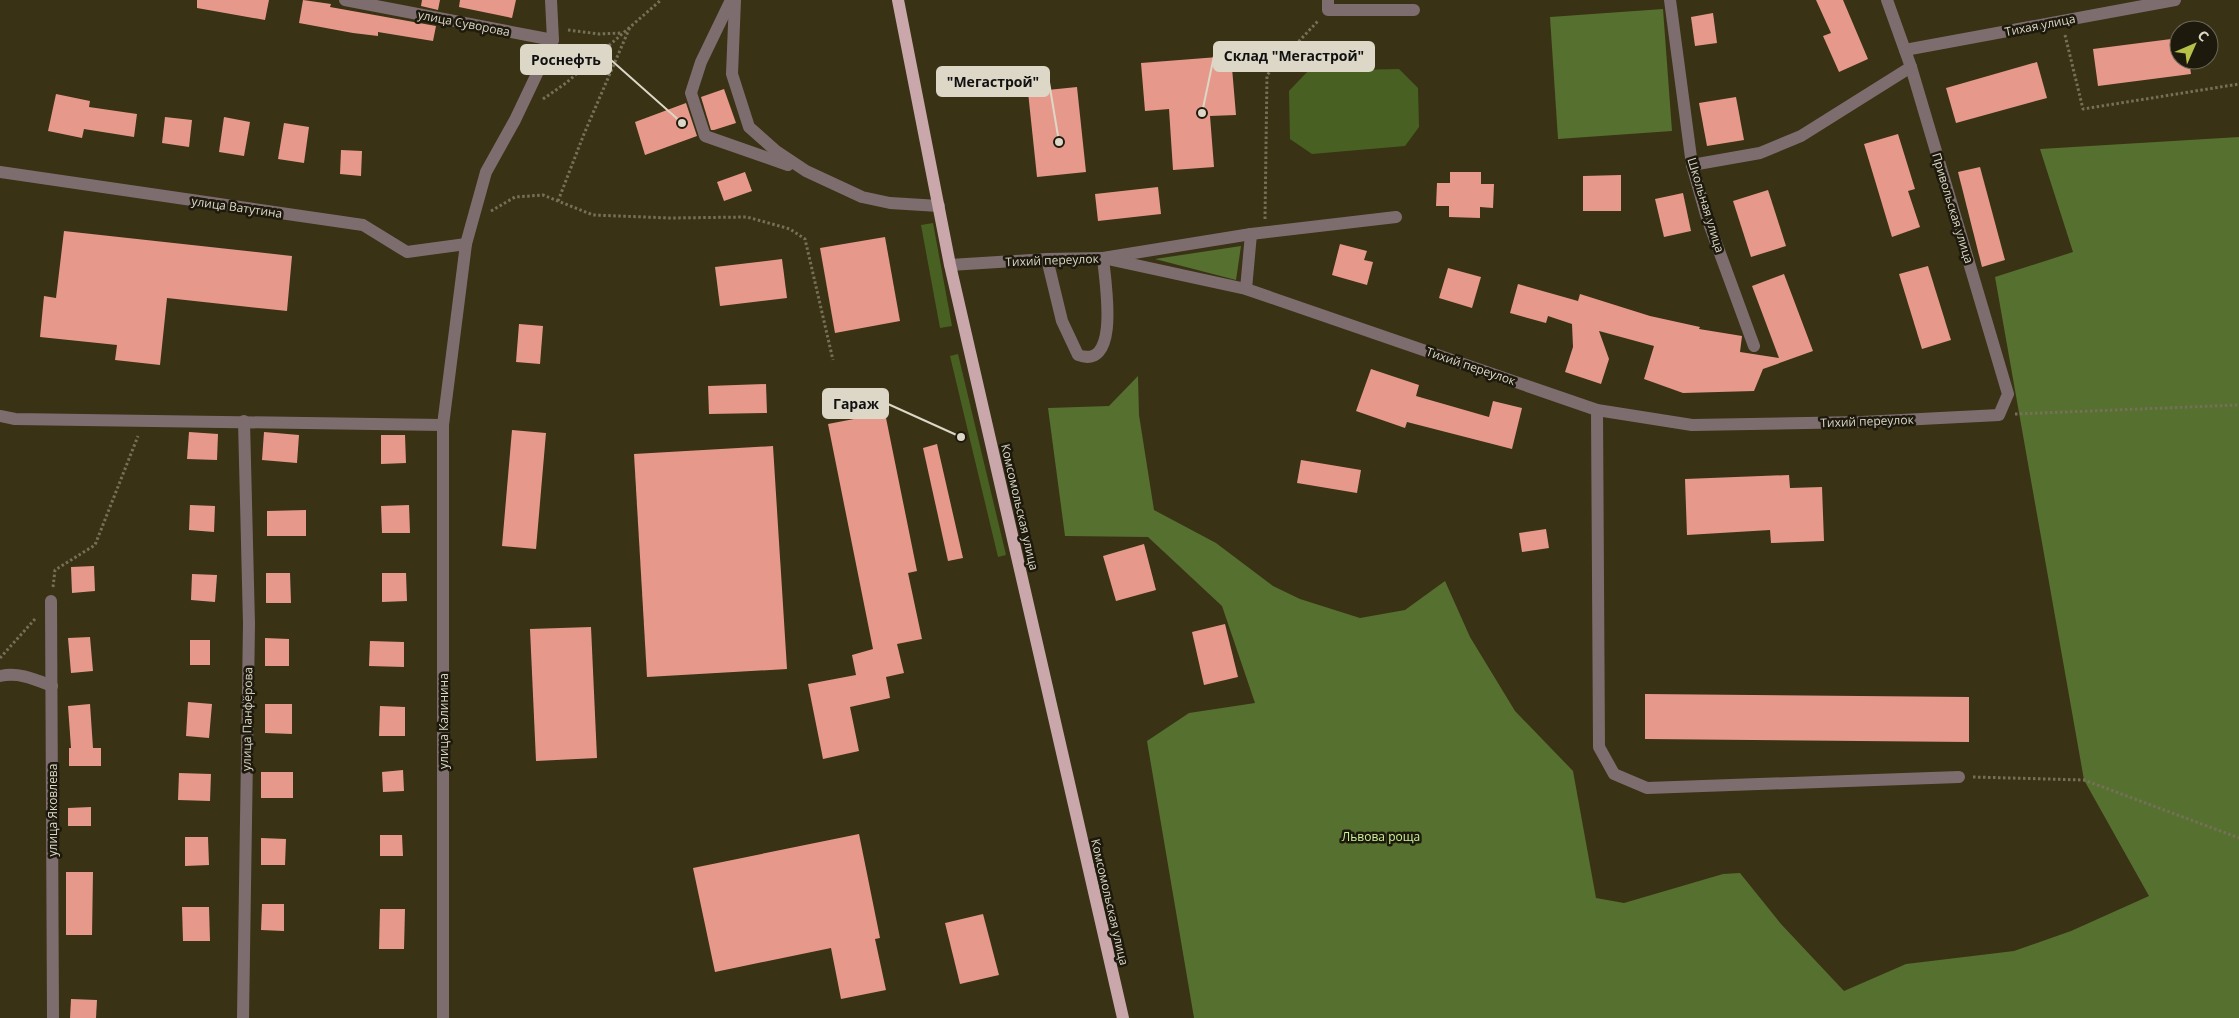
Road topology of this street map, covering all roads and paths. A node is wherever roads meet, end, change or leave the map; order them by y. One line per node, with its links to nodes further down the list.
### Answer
1 (345, 0): 15 (street, улица Суворова)
2 (551, 0): 15 (street)
3 (662, 0): 12 (path)
4 (733, 0): 21 (street); 21 (street)
5 (898, 0): 24 (main road, Комсомольская улица)
6 (1670, 0): 20 (street, Школьная улица)
7 (1887, 0): 16 (street, Привольская улица)
8 (2175, 0): 11 (street, Тихая улица)
9 (1328, 5): 10 (street); 27 (path)
10 (1414, 10)
11 (2061, 21): 16 (street, Тихая улица); 18 (path)
12 (630, 26): 14 (path); 23 (path)
13 (567, 30): 14 (path)
14 (622, 33): 19 (path)
15 (553, 40): 26 (street, улица Калинина)
16 (1905, 50): 17 (street, Привольская улица)
17 (1911, 68): 20 (street); 38 (street, Привольская улица)
18 (2239, 84)
19 (536, 104)
20 (1692, 164): 34 (street, Школьная улица)
21 (806, 171): 24 (street)
22 (0, 172): 29 (street, улица Ватутина)
23 (558, 202): 26 (path); 35 (path)
24 (939, 206): 32 (main road, Комсомольская улица)
25 (1396, 217): 27 (street)
26 (471, 227): 29 (street, улица Калинина)
27 (1265, 232): 28 (street)
28 (1251, 234): 30 (street); 33 (street)
29 (466, 244): 42 (street, улица Калинина)
30 (1104, 258): 31 (street, Тихий переулок); 31 (street); 33 (street, Тихий переулок)
31 (1047, 259): 32 (street, Тихий переулок)
32 (950, 265): 52 (main road, Комсомольская улица)
33 (1246, 289): 37 (street, Тихий переулок)
34 (1754, 346)
35 (832, 360)
36 (2239, 405): 38 (path)
37 (1597, 410): 38 (street, Тихий переулок); 47 (street)
38 (1999, 415)
39 (0, 416): 40 (street)
40 (144, 420): 41 (street); 43 (path)
41 (244, 421): 42 (street); 50 (street, улица Панфёрова)
42 (443, 425): 51 (street, улица Калинина)
43 (51, 601): 44 (path); 46 (street, улица Яковлева)
44 (0, 658)
45 (0, 676): 46 (street)
46 (52, 686): 49 (street, улица Яковлева)
47 (1959, 777): 48 (path)
48 (2239, 838)
49 (53, 1018)
50 (243, 1018)
51 (443, 1018)
52 (1123, 1018)

